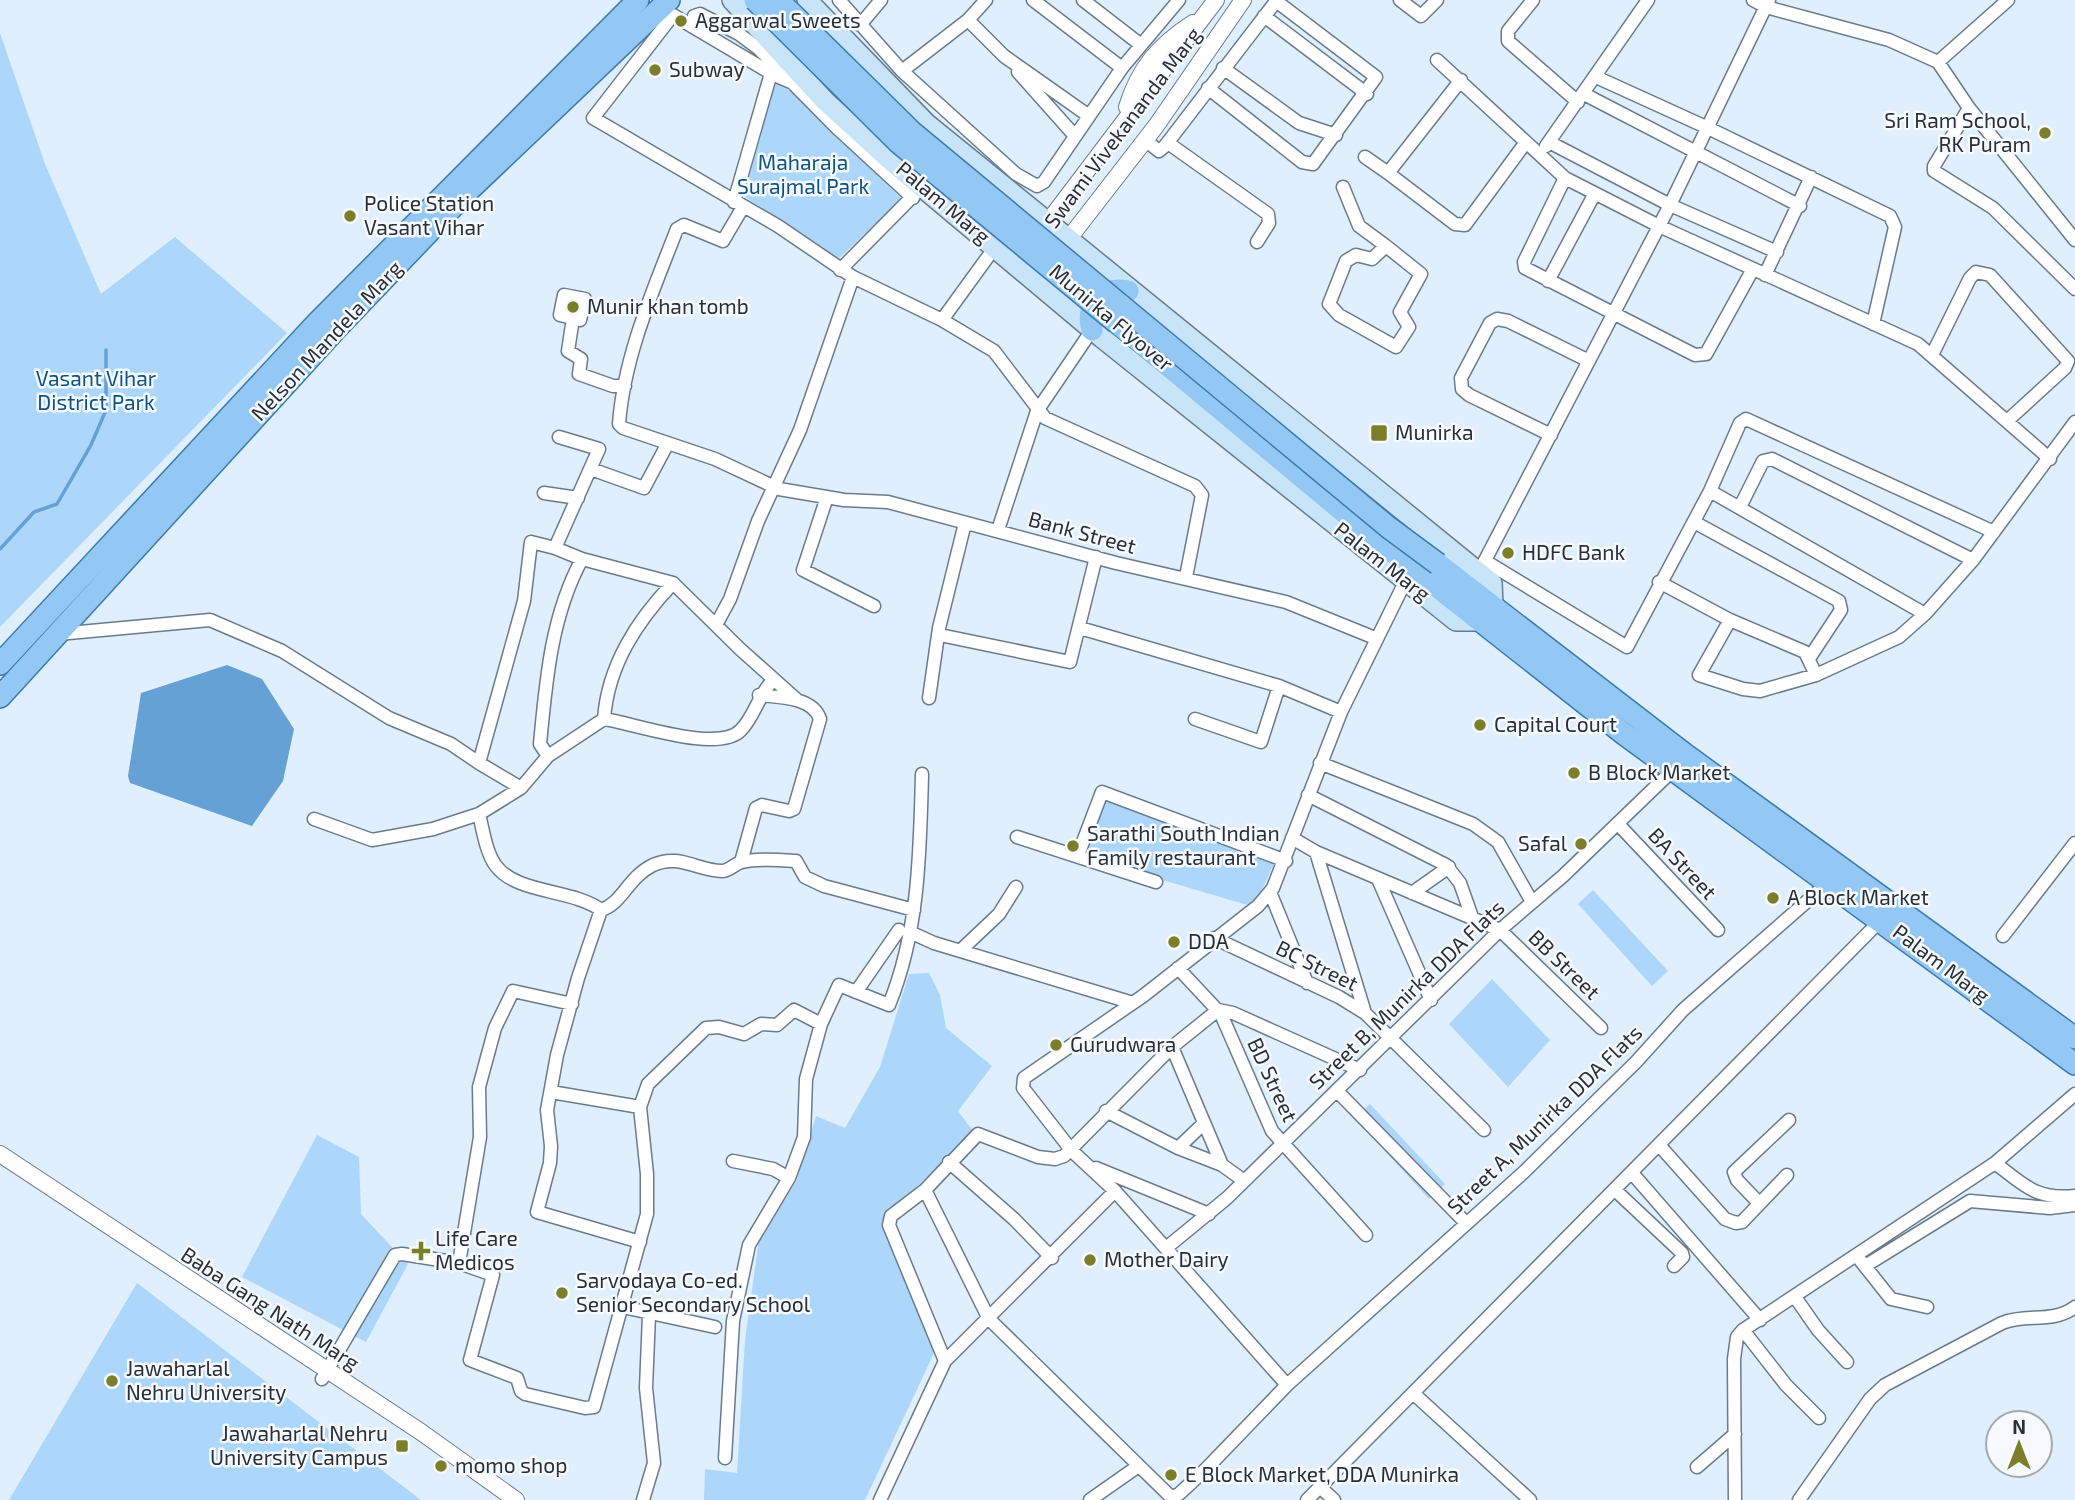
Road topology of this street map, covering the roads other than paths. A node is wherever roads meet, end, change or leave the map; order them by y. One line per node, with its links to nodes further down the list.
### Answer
1 (638, 0): 126 (main road, Nelson Mandela Marg)
2 (732, 0): 59 (main road, Palam Marg)
3 (755, 0): 112 (main road, Munirka Flyover, bridge)
4 (778, 0): 112 (main road, Munirka Flyover, bridge)
5 (807, 0): 64 (main road)
6 (839, 0): 25 (street)
7 (881, 0): 25 (street)
8 (986, 0): 24 (street)
9 (1033, 0): 33 (street)
10 (1083, 0): 27 (street)
11 (1216, 0): 64 (street, Swami Vivekananda Marg)
12 (1243, 0): 48 (street, Swami Vivekananda Marg)
13 (1400, 0): 14 (street)
14 (1437, 0)
15 (1533, 0): 42 (street)
16 (1648, 0): 37 (street)
17 (1753, 0): 21 (street)
18 (2008, 0): 30 (street)
19 (1176, 1): 27 (street)
20 (1276, 1): 23 (street); 41 (street)
21 (1768, 4): 30 (street); 45 (street)
22 (668, 7): 26 (street); 31 (main road, Nelson Mandela Marg); 32 (street)
23 (1264, 16): 34 (street); 41 (street)
24 (968, 20): 28 (street); 35 (street)
25 (860, 25): 35 (street)
26 (692, 26): 36 (street); 39 (street)
27 (1142, 45): 33 (street)
28 (1004, 56): 44 (street); 47 (street)
29 (1437, 60): 38 (street)
30 (1938, 61): 43 (street)
31 (601, 65): 32 (street); 122 (main road, Nelson Mandela Marg)
32 (630, 67): 61 (street)
33 (1122, 68): 44 (street)
34 (1223, 68): 40 (street); 46 (street)
35 (902, 71): 47 (street)
36 (771, 73): 39 (street); 61 (street)
37 (1596, 77): 42 (street); 45 (street)
38 (1461, 80): 49 (street); 55 (street)
39 (793, 83): 59 (street)
40 (1208, 88): 46 (street); 51 (street)
41 (1367, 94): 46 (street)
42 (1581, 98): 50 (street); 52 (street)
43 (1969, 108): 67 (street); 78 (street)
44 (1089, 116): 47 (street)
45 (1706, 127): 52 (street); 56 (street)
46 (1336, 135)
47 (1075, 136)
48 (1144, 139): 51 (street); 66 (street, Swami Vivekananda Marg)
49 (1526, 142): 53 (street); 55 (street)
50 (1549, 142): 53 (street); 62 (street)
51 (1168, 143): 68 (street)
52 (1695, 152): 62 (street); 63 (street)
53 (1540, 155): 57 (street)
54 (1364, 157): 55 (street)
55 (1388, 173)
56 (1811, 177): 63 (street); 83 (street)
57 (1565, 178): 60 (street); 77 (street)
58 (1343, 187): 69 (street)
59 (917, 192): 70 (main road, Palam Marg); 73 (street)
60 (1594, 195): 65 (street); 77 (street)
61 (738, 204): 73 (street); 88 (street)
62 (1670, 205): 65 (street); 71 (street)
63 (1800, 206): 71 (street)
64 (1048, 224): 66 (main road); 72 (street, Swami Vivekananda Marg)
65 (1659, 226): 74 (street); 80 (street)
66 (1068, 240): 76 (street, Swami Vivekananda Marg); 79 (main road)
67 (2075, 240)
68 (1257, 242)
69 (1386, 246): 69 (street)
70 (995, 247): 72 (main road, Palam Marg); 82 (street)
71 (1777, 252): 74 (street)
72 (1013, 262): 76 (main road, Palam Marg)
73 (840, 270): 75 (street)
74 (1759, 272): 80 (street); 83 (street)
75 (853, 277): 82 (street); 97 (street)
76 (1034, 279): 84 (main road, Palam Marg)
77 (1548, 281): 80 (street)
78 (2075, 289)
79 (1128, 291): 84 (main road); 111 (main road)
80 (1615, 312): 86 (street)
81 (573, 318): 88 (street)
82 (942, 320): 89 (street)
83 (1872, 324): 85 (street)
84 (1093, 330): 89 (street); 112 (main road, Palam Marg)
85 (1932, 355): 87 (street); 90 (street)
86 (1589, 362): 92 (street); 92 (street)
87 (2071, 364): 90 (street)
88 (625, 386): 94 (street, Bank Street)
89 (1037, 411): 105 (street); 113 (street)
90 (2007, 421): 95 (street)
91 (2075, 422): 95 (street)
92 (1550, 435): 111 (street)
93 (559, 437): 96 (street)
94 (668, 443): 96 (street); 97 (street, Bank Street)
95 (2050, 459): 106 (street)
96 (591, 470): 101 (street)
97 (774, 487): 100 (street, Bank Street); 120 (street)
98 (1710, 491): 102 (street); 103 (street); 106 (street)
99 (544, 493): 101 (street)
100 (827, 497): 104 (street, Bank Street); 116 (street)
101 (578, 498): 107 (street)
102 (1740, 507): 110 (street); 118 (street)
103 (1694, 522): 114 (street); 125 (street)
104 (965, 523): 105 (street, Bank Street); 123 (street)
105 (998, 530): 108 (street, Bank Street)
106 (1994, 532): 110 (street)
107 (555, 548): 109 (street); 138 (street)
108 (1096, 557): 113 (street, Bank Street); 121 (street)
109 (582, 559): 115 (street); 137 (street)
110 (1973, 560): 118 (street)
111 (1482, 567): 114 (street); 117 (main road)
112 (1423, 574): 117 (main road, Munirka Flyover); 117 (main road, Palam Marg); 124 (street)
113 (1186, 578): 124 (street, Bank Street)
114 (1659, 582): 119 (street)
115 (673, 583): 120 (street); 135 (street)
116 (874, 606)
117 (1487, 613): 140 (main road, Palam Marg); 183 (main road, Palam Marg)
118 (1926, 614): 127 (street)
119 (1730, 620): 125 (street); 127 (street)
120 (716, 625): 128 (street)
121 (1080, 628): 123 (street); 129 (street)
122 (58, 634): 131 (main road, Nelson Mandela Marg); 138 (street)
123 (940, 635): 132 (street)
124 (1375, 638): 134 (street)
125 (1810, 657): 127 (street)
126 (0, 664)
127 (1816, 675)
128 (773, 680): 130 (street); 133 (street)
129 (1279, 686): 134 (street); 136 (street)
130 (759, 695): 133 (street); 135 (street)
131 (0, 697)
132 (929, 698)
133 (796, 699): 153 (street)
134 (1341, 712): 139 (street)
135 (604, 719): 137 (street)
136 (1195, 719)
137 (548, 756): 142 (street)
138 (479, 763): 142 (street)
139 (1320, 763): 143 (street); 161 (street)
140 (1674, 769): 146 (street, Street B, Munirka DDA Flats); 157 (main road, Palam Marg)
141 (922, 774): 163 (street)
142 (521, 788): 144 (street)
143 (1308, 795): 148 (street); 154 (street)
144 (479, 814): 145 (street); 162 (street)
145 (314, 819)
146 (1618, 824): 161 (street, Street B, Munirka DDA Flats); 167 (street, BA Street)
147 (1017, 837): 151 (street)
148 (1292, 838): 150 (street); 152 (street)
149 (2075, 843): 169 (street)
150 (1316, 852): 155 (street); 179 (street)
151 (1078, 855): 152 (street); 156 (street)
152 (1286, 861): 159 (street)
153 (741, 862): 162 (street); 163 (street)
154 (1449, 867): 160 (street); 164 (street)
155 (1378, 878): 160 (street); 175 (street)
156 (1156, 882)
157 (1829, 882): 165 (main road, Palam Marg); 217 (street, Street A, Munirka DDA Flats)
158 (1016, 887): 171 (street)
159 (1270, 892): 170 (street); 173 (street)
160 (1412, 893): 164 (street)
161 (1532, 902): 166 (street, Street B, Munirka DDA Flats)
162 (601, 910): 177 (street)
163 (914, 910): 168 (street)
164 (1473, 919): 166 (street)
165 (1881, 919): 185 (main road, Palam Marg); 196 (street)
166 (1500, 930): 175 (street, Street B, Munirka DDA Flats); 181 (street, BB Street)
167 (1718, 930)
168 (906, 932): 171 (street); 174 (street); 174 (street)
169 (2003, 936)
170 (1214, 939): 172 (street); 173 (street, BC Street)
171 (961, 950): 176 (street)
172 (1178, 968): 176 (street); 178 (street, BD Street)
173 (1307, 983): 179 (street, BC Street)
174 (856, 992): 180 (street)
175 (1431, 1000): 182 (street, Street B, Munirka DDA Flats)
176 (1133, 1003): 198 (street)
177 (572, 1004): 188 (street); 223 (street)
178 (1218, 1010): 184 (street); 186 (street); 195 (street, BD Street)
179 (1365, 1013): 182 (street, BC Street)
180 (821, 1024): 190 (street); 208 (street)
181 (1601, 1028)
182 (1392, 1037): 186 (street, Street B, Munirka DDA Flats); 194 (street, BC Street)
183 (2075, 1038)
184 (1172, 1047): 191 (street); 193 (street)
185 (2075, 1064)
186 (1360, 1070): 187 (street, Street B, Munirka DDA Flats)
187 (1336, 1091): 195 (street, Street B, Munirka DDA Flats); 217 (street)
188 (551, 1092): 190 (street); 219 (street)
189 (2072, 1101): 202 (street)
190 (640, 1107): 219 (street)
191 (1106, 1111): 197 (street); 198 (street)
192 (1789, 1120): 214 (street)
193 (1202, 1125): 197 (street); 205 (street)
194 (1484, 1130)
195 (1282, 1142): 209 (street, Street B, Munirka DDA Flats); 218 (street, BD Street)
196 (1659, 1145): 206 (street); 214 (street)
197 (1178, 1148): 205 (street)
198 (1072, 1151): 201 (street); 204 (street)
199 (0, 1154): 225 (street, Baba Gang Nath Marg)
200 (733, 1161): 208 (street)
201 (949, 1162): 210 (street); 221 (street)
202 (1995, 1163): 213 (street); 222 (street)
203 (0, 1164): 225 (street, Baba Gang Nath Marg)
204 (1088, 1165): 212 (street); 216 (street)
205 (1222, 1165): 209 (street)
206 (1632, 1172): 211 (street); 232 (street)
207 (1787, 1175): 214 (street)
208 (789, 1178): 242 (street)
209 (1243, 1180): 216 (street, Street B, Munirka DDA Flats)
210 (925, 1190): 231 (street); 235 (street)
211 (1615, 1190): 224 (street); 239 (street)
212 (1115, 1191): 220 (street); 221 (street)
213 (2075, 1196)
214 (1759, 1203)
215 (2075, 1205): 222 (street)
216 (1209, 1214): 220 (street, Street B, Munirka DDA Flats)
217 (1466, 1223): 238 (street, Street A, Munirka DDA Flats)
218 (1366, 1235)
219 (640, 1242): 227 (street)
220 (1166, 1248): 238 (street)
221 (1052, 1258): 231 (street)
222 (1861, 1261): 226 (street); 228 (street)
223 (459, 1263): 227 (street); 237 (street)
224 (1674, 1266)
225 (202, 1294): 237 (street, Baba Gang Nath Marg)
226 (1795, 1297): 232 (street); 236 (street)
227 (624, 1307): 230 (street)
228 (1927, 1307)
229 (2075, 1307): 256 (street)
230 (649, 1315): 233 (street); 249 (street)
231 (989, 1319): 235 (street); 244 (street)
232 (1760, 1320): 234 (street)
233 (715, 1327)
234 (1743, 1330): 240 (street); 241 (street)
235 (945, 1361): 250 (street)
236 (1847, 1362)
237 (324, 1375): 243 (street, Baba Gang Nath Marg)
238 (1287, 1385): 244 (street, Street A, Munirka DDA Flats)
239 (1413, 1393): 246 (street); 254 (street)
240 (1819, 1418)
241 (1735, 1434): 245 (street); 255 (street)
242 (725, 1458)
243 (459, 1466): 247 (street, Baba Gang Nath Marg); 248 (street, Baba Gang Nath Marg)
244 (1137, 1466): 251 (street)
245 (1697, 1467)
246 (1320, 1487): 252 (street); 253 (street)
247 (500, 1500)
248 (516, 1500)
249 (643, 1500)
250 (880, 1500)
251 (1090, 1500)
252 (1307, 1500)
253 (1334, 1500)
254 (1530, 1500)
255 (1735, 1500)
256 (1799, 1500)

